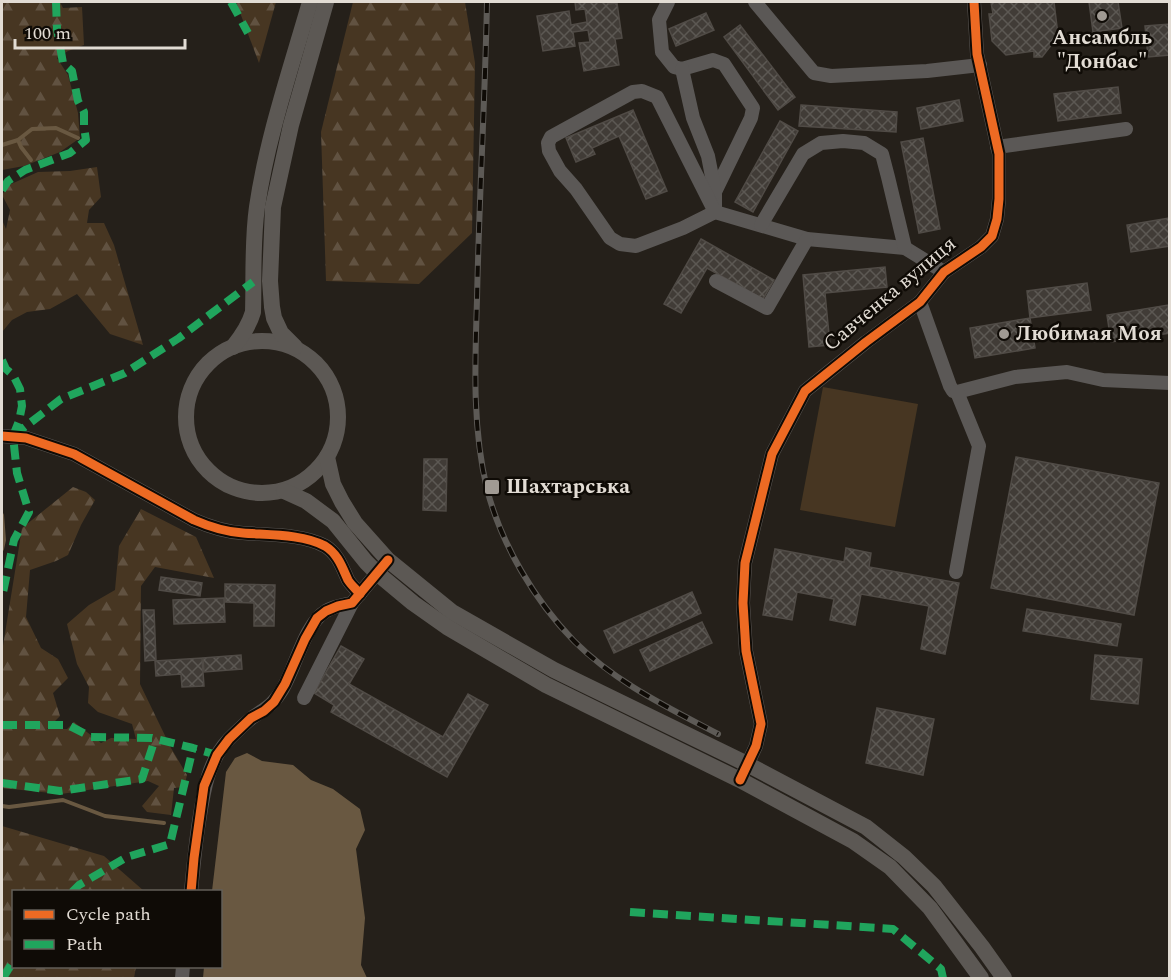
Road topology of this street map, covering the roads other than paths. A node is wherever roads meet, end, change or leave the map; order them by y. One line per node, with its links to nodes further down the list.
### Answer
1 (310, 2): 18 (main road)
2 (326, 2): 19 (main road)
3 (668, 2): 7 (street)
4 (755, 2): 6 (street)
5 (974, 2): 6 (street, Савченка вулиця)
6 (980, 65): 9 (street, Савченка вулиця)
7 (682, 69): 10 (street); 10 (street)
8 (1126, 129): 9 (street)
9 (997, 147): 15 (street, Савченка вулиця)
10 (715, 192): 11 (street)
11 (715, 212): 11 (street); 12 (street)
12 (761, 225): 13 (street); 14 (street)
13 (807, 238): 14 (street); 16 (street)
14 (905, 248): 15 (street)
15 (945, 272): 17 (street, Савченка вулиця)
16 (716, 281)
17 (920, 302): 21 (street); 30 (street, Савченка вулиця)
18 (233, 347): 19 (main road); 24 (main road)
19 (312, 360): 23 (main road)
20 (1170, 383): 21 (street)
21 (957, 392): 26 (street)
22 (7, 436): 28 (street)
23 (327, 457): 24 (main road); 25 (main road)
24 (284, 491): 27 (main road)
25 (388, 560): 27 (street); 30 (main road)
26 (956, 572)
27 (377, 573): 28 (street); 31 (main road)
28 (356, 598): 29 (street); 32 (street)
29 (304, 698)
30 (747, 764): 31 (street, Савченка вулиця); 34 (main road)
31 (740, 780): 33 (main road)
32 (191, 890)
33 (981, 978)
34 (1004, 978)

